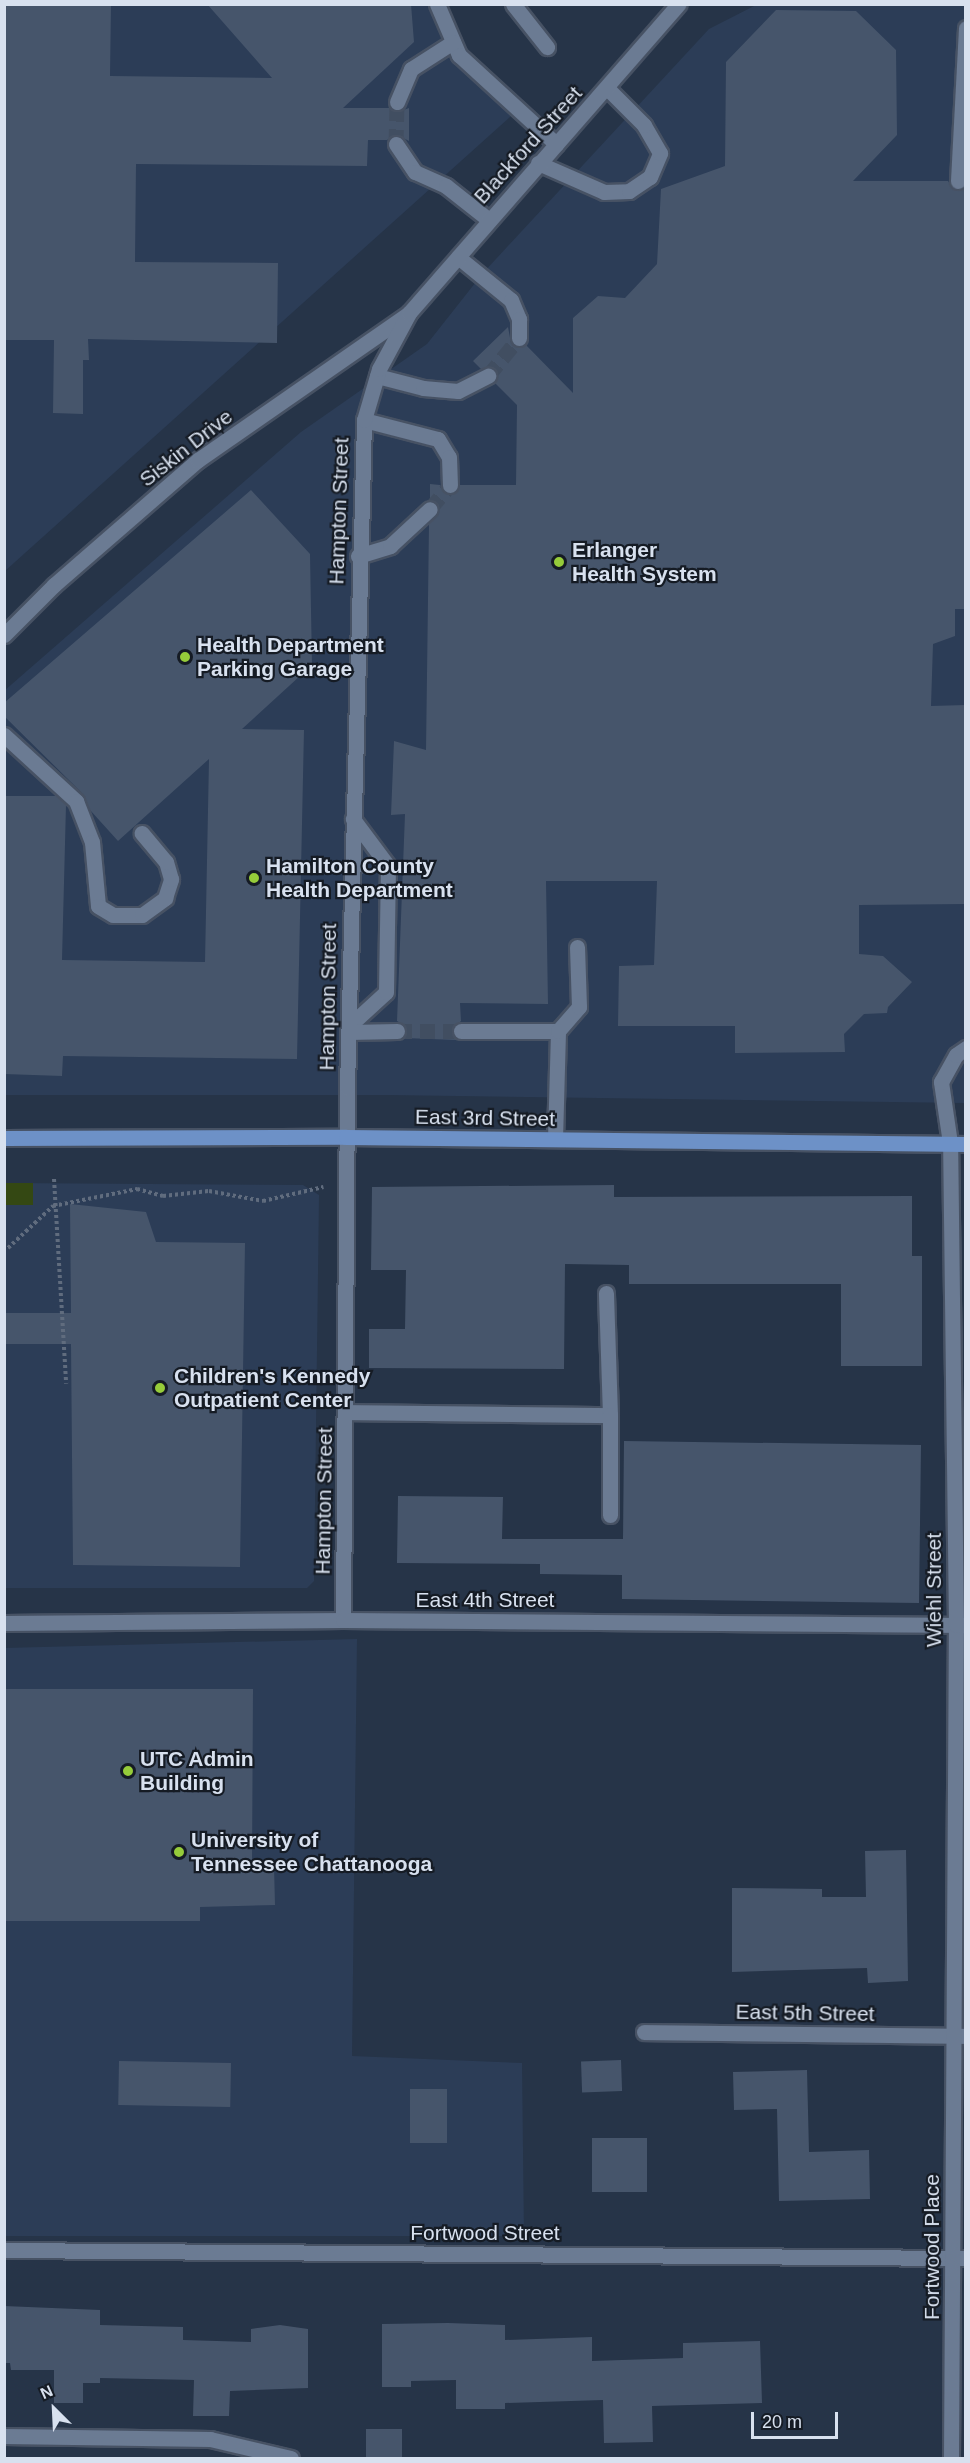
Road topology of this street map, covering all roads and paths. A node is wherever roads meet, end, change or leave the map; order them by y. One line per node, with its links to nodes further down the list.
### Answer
1 (437, 4): 5 (street)
2 (513, 4): 6 (street)
3 (679, 4): 7 (street, Blackford Street)
4 (966, 28): 12 (street)
5 (453, 42): 8 (street); 10 (street)
6 (547, 47)
7 (607, 88): 10 (street, Blackford Street); 11 (street)
8 (397, 102)
9 (396, 144): 13 (street)
10 (556, 144): 11 (street, Blackford Street)
11 (538, 163): 13 (street, Blackford Street)
12 (958, 181)
13 (489, 220): 14 (street, Blackford Street)
14 (458, 256): 15 (street, Blackford Street); 16 (street)
15 (409, 314): 17 (street, Hampton Street); 23 (street, Siskin Drive)
16 (519, 338)
17 (377, 376): 18 (street); 19 (street, Hampton Street)
18 (488, 376)
19 (364, 420): 20 (street); 22 (street, Hampton Street)
20 (450, 485)
21 (430, 509): 22 (street)
22 (358, 556): 25 (street, Hampton Street)
23 (4, 635)
24 (4, 735): 26 (street)
25 (353, 819): 28 (street, Hampton Street); 28 (street)
26 (142, 833)
27 (577, 947): 31 (street)
28 (349, 1029): 29 (street); 33 (street, Hampton Street)
29 (397, 1031)
30 (461, 1031): 31 (street)
31 (558, 1031): 35 (street)
32 (966, 1048): 36 (street, Wiehl Street)
33 (346, 1137): 34 (main road, East 3rd Street); 35 (main road, East 3rd Street); 44 (street, Hampton Street)
34 (4, 1138)
35 (555, 1139): 36 (main road, East 3rd Street)
36 (950, 1143): 37 (main road, East 3rd Street); 49 (street, Wiehl Street)
37 (966, 1144)
38 (54, 1179): 40 (path)
39 (323, 1187): 40 (path)
40 (53, 1206): 41 (path); 43 (path)
41 (8, 1248)
42 (606, 1293): 45 (street)
43 (66, 1384)
44 (347, 1412): 45 (street); 47 (street, Hampton Street)
45 (610, 1415): 46 (street)
46 (610, 1515)
47 (343, 1620): 48 (street, East 4th Street); 49 (street, East 4th Street)
48 (4, 1623)
49 (961, 1625): 51 (street, Wiehl Street)
50 (644, 2032): 51 (street, East 5th Street)
51 (958, 2036): 53 (street, Fortwood Place)
52 (4, 2250): 53 (street, Fortwood Street)
53 (960, 2258): 56 (street, Fortwood Place)
54 (4, 2436): 55 (street)
55 (291, 2458)
56 (951, 2458)

